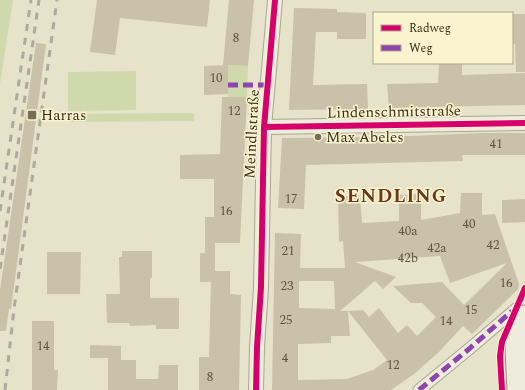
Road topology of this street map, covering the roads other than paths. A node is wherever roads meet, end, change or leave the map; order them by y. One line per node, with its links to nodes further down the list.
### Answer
1 (275, 0): 3 (street, Meindlstraße)
2 (525, 122): 3 (street, Lindenschmitstraße)
3 (264, 128): 5 (street, Meindlstraße)
4 (520, 312): 6 (street); 7 (main road)
5 (256, 390)
6 (419, 390)
7 (518, 390)

